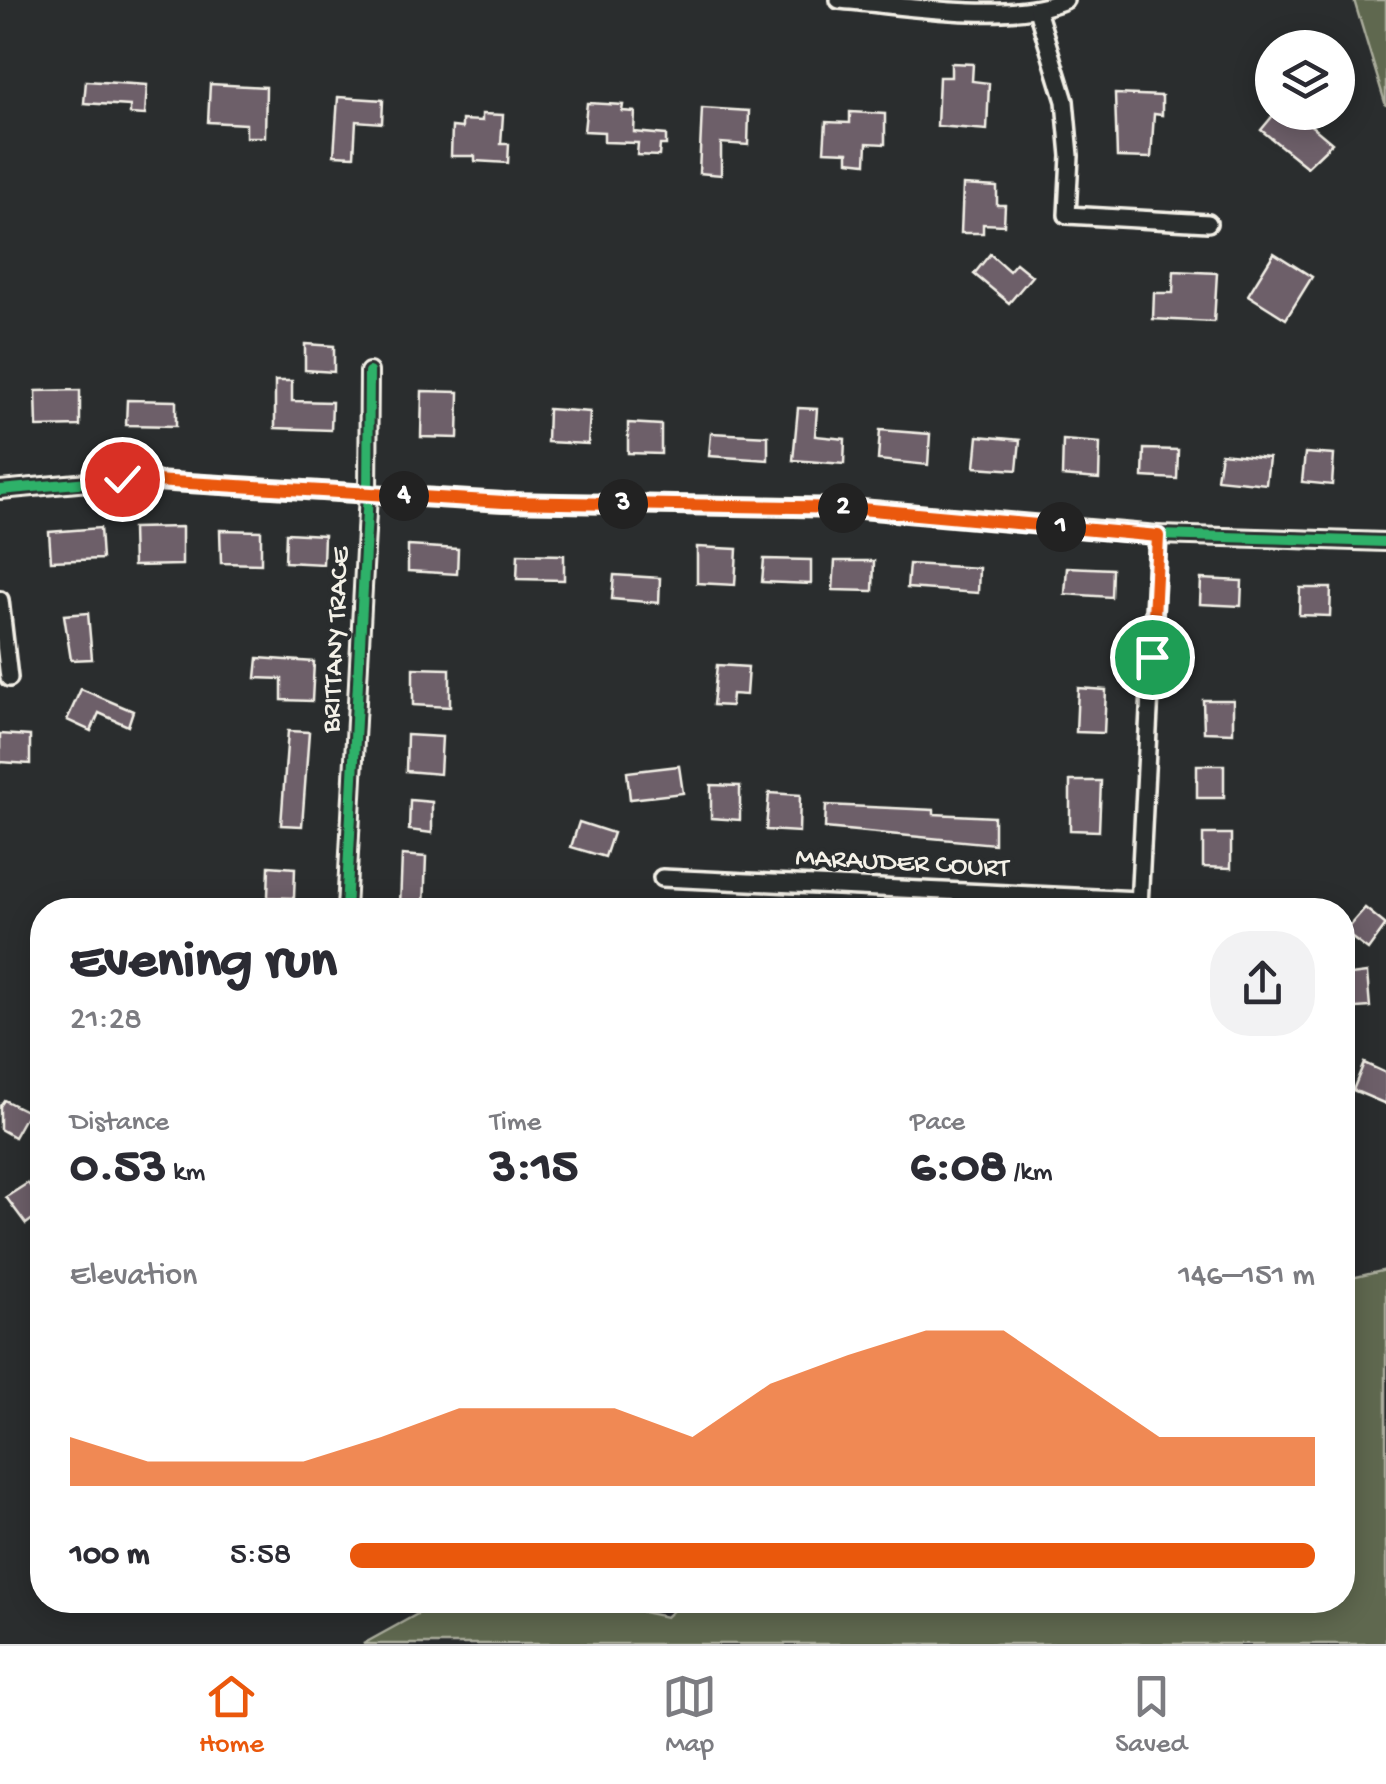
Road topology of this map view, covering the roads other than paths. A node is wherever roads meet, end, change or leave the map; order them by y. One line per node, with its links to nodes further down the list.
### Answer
1 (839, 0): 3 (street)
2 (1065, 0): 3 (street)
3 (1037, 10): 4 (street)
4 (1208, 223)
5 (369, 372): 7 (street, BRITTANY TRACE)
6 (0, 490): 7 (street)
7 (368, 493): 8 (street); 13 (street, BRITTANY TRACE)
8 (1158, 536): 9 (street); 15 (street)
9 (1386, 542)
10 (0, 600): 11 (street)
11 (9, 678)
12 (662, 878): 14 (street, MARAUDER COURT)
13 (347, 898)
14 (1015, 898)
15 (1139, 898)

